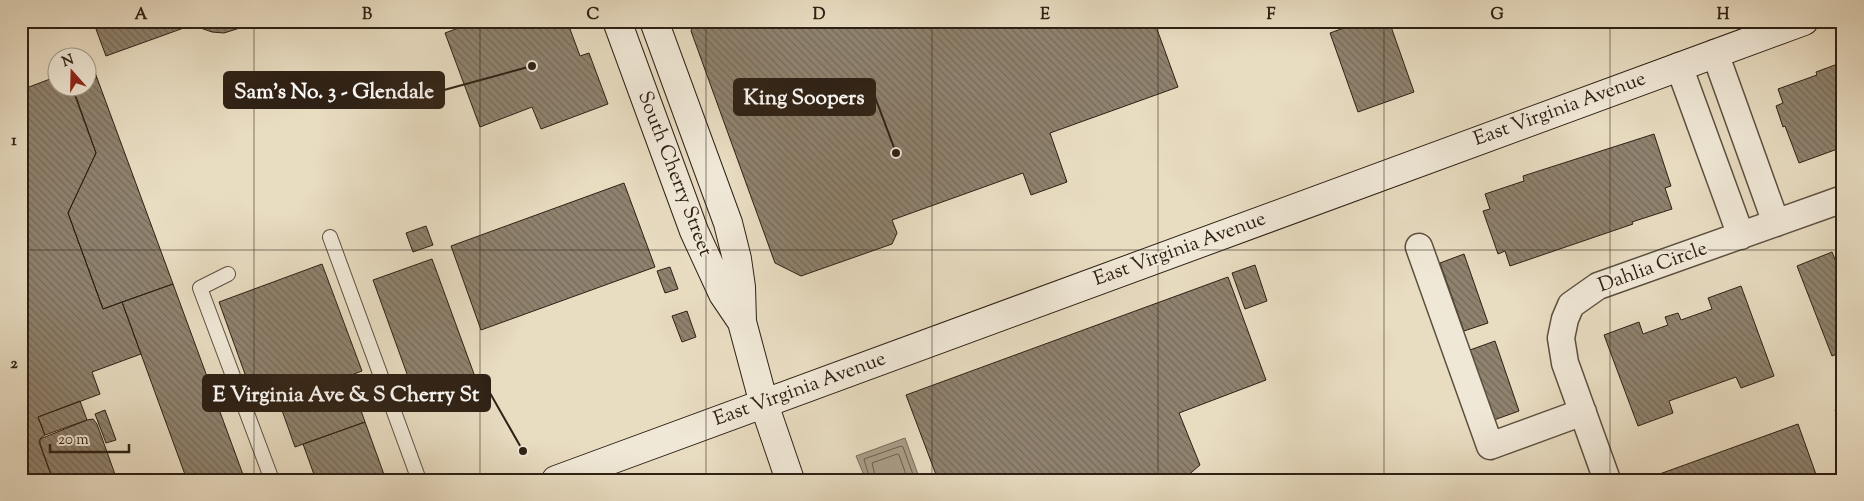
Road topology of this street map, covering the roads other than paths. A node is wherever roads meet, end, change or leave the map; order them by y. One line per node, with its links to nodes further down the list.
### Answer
1 (617, 21): 12 (street, South Cherry Street)
2 (654, 21): 12 (street, South Cherry Street)
3 (1804, 21): 4 (street, East Virginia Avenue)
4 (1715, 54): 5 (street, East Virginia Avenue); 7 (street)
5 (1679, 66): 8 (street); 13 (street, East Virginia Avenue)
6 (1843, 199): 7 (street, Dahlia Circle)
7 (1776, 223): 8 (street, Dahlia Circle)
8 (1741, 236): 14 (street, Dahlia Circle)
9 (330, 237): 16 (lane)
10 (1419, 247): 14 (street)
11 (228, 274): 15 (lane)
12 (742, 322): 13 (street, South Cherry Street)
13 (764, 404): 17 (street, East Virginia Avenue); 18 (street, South Cherry Street)
14 (1582, 412): 19 (street, Dahlia Circle)
15 (272, 480)
16 (419, 480)
17 (556, 480)
18 (790, 480)
19 (1607, 480)

